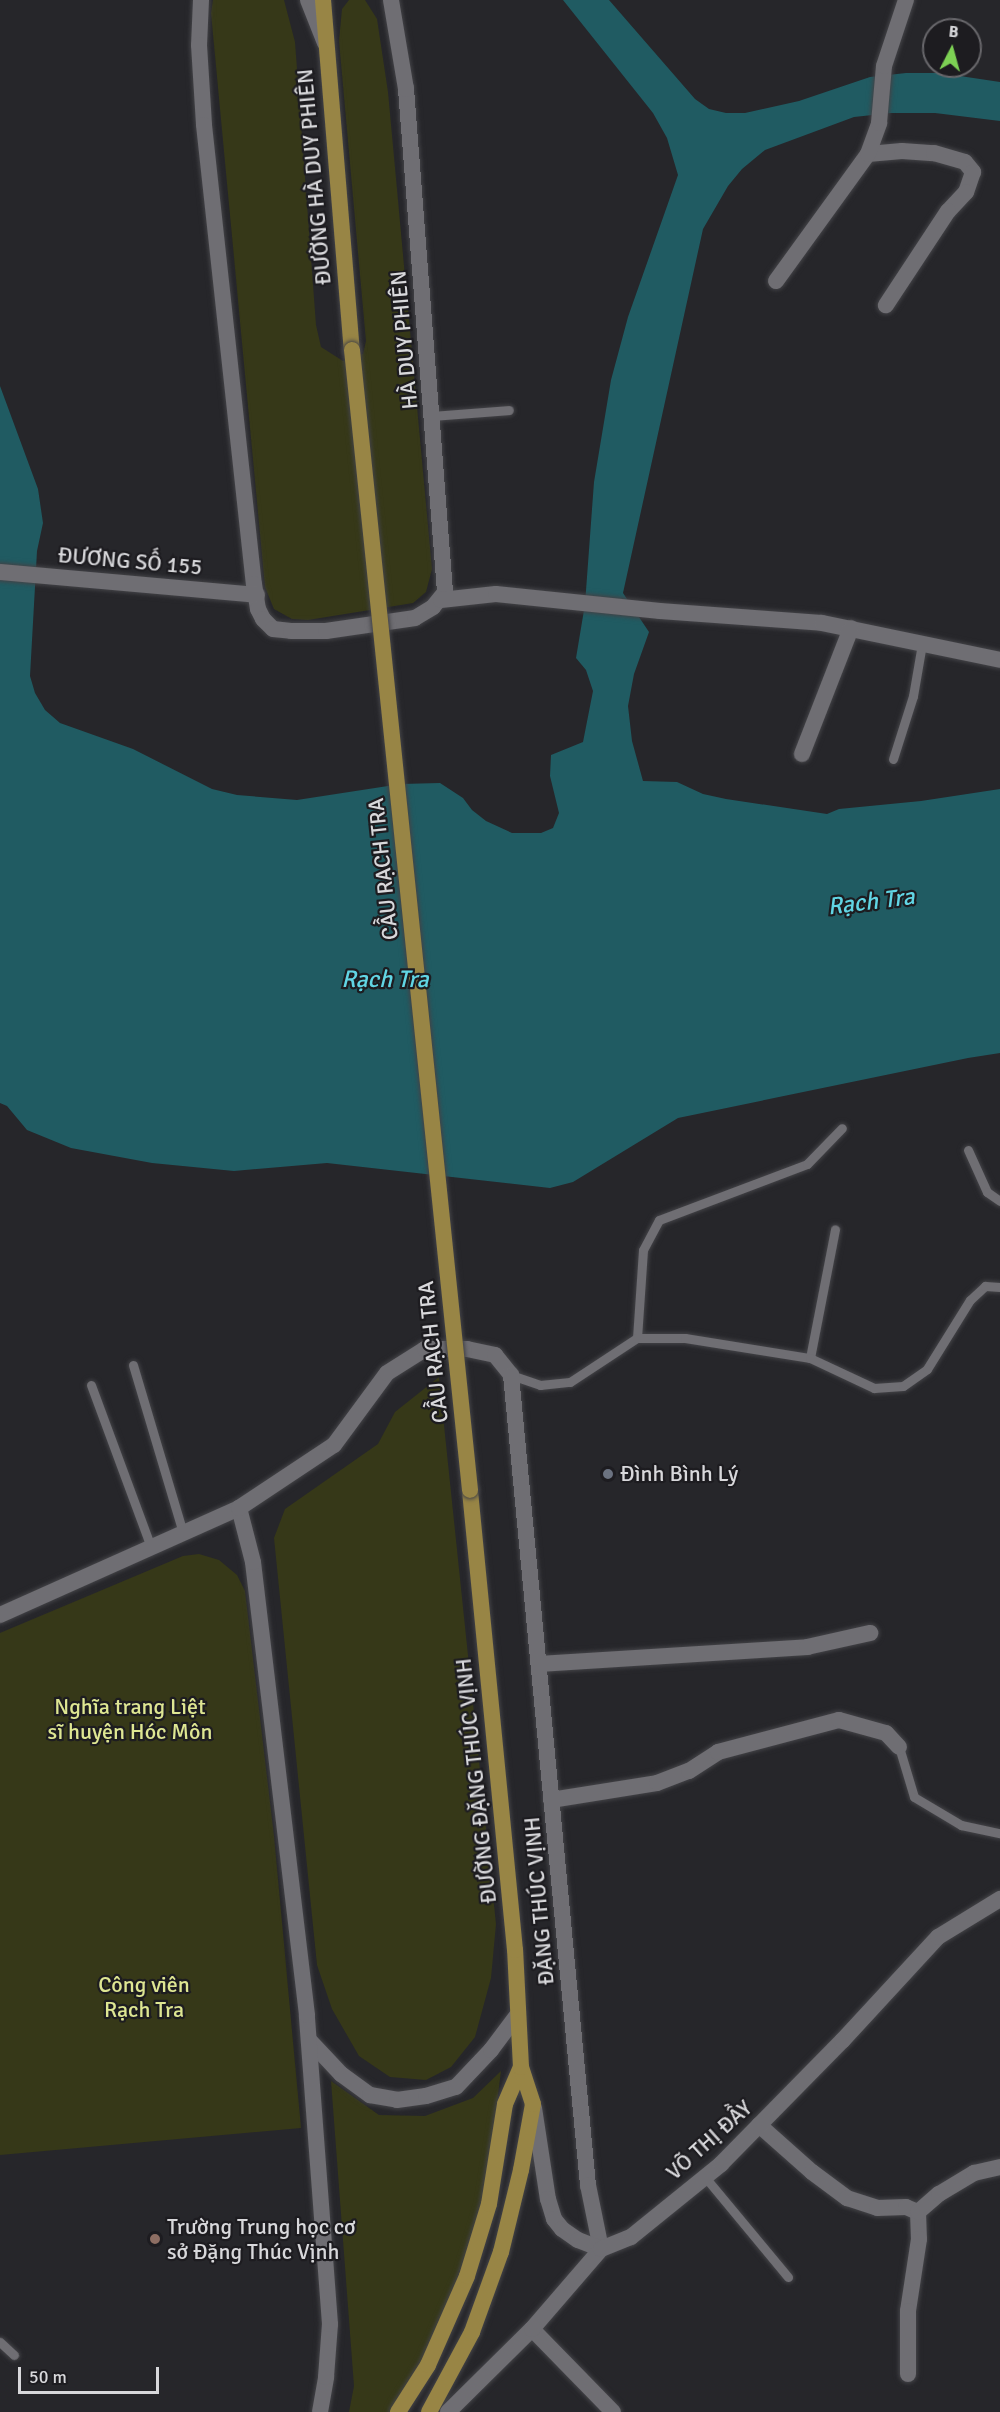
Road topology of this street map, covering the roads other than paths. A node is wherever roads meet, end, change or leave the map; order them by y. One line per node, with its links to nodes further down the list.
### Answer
1 (201, 0): 15 (street)
2 (308, 0): 7 (street)
3 (323, 0): 7 (main road, ĐƯỜNG HÀ DUY PHIÊN)
4 (332, 0): 7 (street)
5 (391, 0): 13 (street, HÀ DUY PHIÊN)
6 (906, 0): 8 (street)
7 (325, 44): 11 (main road, ĐƯỜNG HÀ DUY PHIÊN)
8 (868, 154): 9 (street); 10 (street)
9 (777, 281)
10 (886, 305)
11 (352, 350): 32 (main road, CẦU RẠCH TRA, bridge)
12 (509, 411): 13 (lane)
13 (433, 416): 16 (street, HÀ DUY PHIÊN)
14 (0, 572): 15 (street, ĐƯƠNG SỐ 155)
15 (256, 596): 16 (street)
16 (441, 600): 17 (street)
17 (851, 628): 18 (street); 20 (street)
18 (922, 644): 19 (street); 21 (lane)
19 (1000, 660)
20 (802, 754)
21 (893, 759)
22 (842, 1128): 27 (lane)
23 (968, 1150): 24 (lane)
24 (1000, 1201)
25 (835, 1229): 28 (lane)
26 (1000, 1287): 28 (lane)
27 (636, 1338): 28 (lane); 30 (lane)
28 (810, 1358)
29 (133, 1365): 34 (lane)
30 (511, 1375): 33 (street); 38 (street, ĐẶNG THÚC VỊNH)
31 (91, 1385): 35 (lane)
32 (470, 1490): 43 (main road, ĐƯỜNG ĐẶNG THÚC VỊNH)
33 (239, 1508): 34 (street); 44 (street)
34 (183, 1533): 35 (street)
35 (151, 1547): 36 (street)
36 (0, 1615)
37 (870, 1633): 38 (street)
38 (538, 1665): 40 (street, ĐẶNG THÚC VỊNH)
39 (898, 1747): 40 (street); 41 (lane)
40 (551, 1800): 51 (street, ĐẶNG THÚC VỊNH)
41 (1000, 1833)
42 (1000, 1899): 47 (street, VÕ THỊ ĐẦY)
43 (518, 2014): 44 (street); 45 (main road, ĐƯỜNG ĐẶNG THÚC VỊNH)
44 (309, 2040): 57 (street)
45 (521, 2067): 46 (main road, ĐƯỜNG ĐẶNG THÚC VỊNH); 58 (main road, ĐƯỜNG ĐẶNG THÚC VỊNH)
46 (533, 2104): 51 (street); 59 (main road, ĐƯỜNG ĐẶNG THÚC VỊNH)
47 (759, 2125): 49 (street, VÕ THỊ ĐẦY); 50 (street)
48 (1000, 2167): 50 (street)
49 (705, 2176): 51 (street, VÕ THỊ ĐẦY); 52 (lane)
50 (918, 2212): 56 (street)
51 (601, 2249): 53 (street, VÕ THỊ ĐẦY)
52 (788, 2277)
53 (532, 2329): 60 (street, VÕ THỊ ĐẦY); 61 (street)
54 (0, 2342): 55 (lane)
55 (14, 2355)
56 (908, 2374)
57 (320, 2412)
58 (398, 2412)
59 (429, 2412)
60 (448, 2412)
61 (613, 2412)

